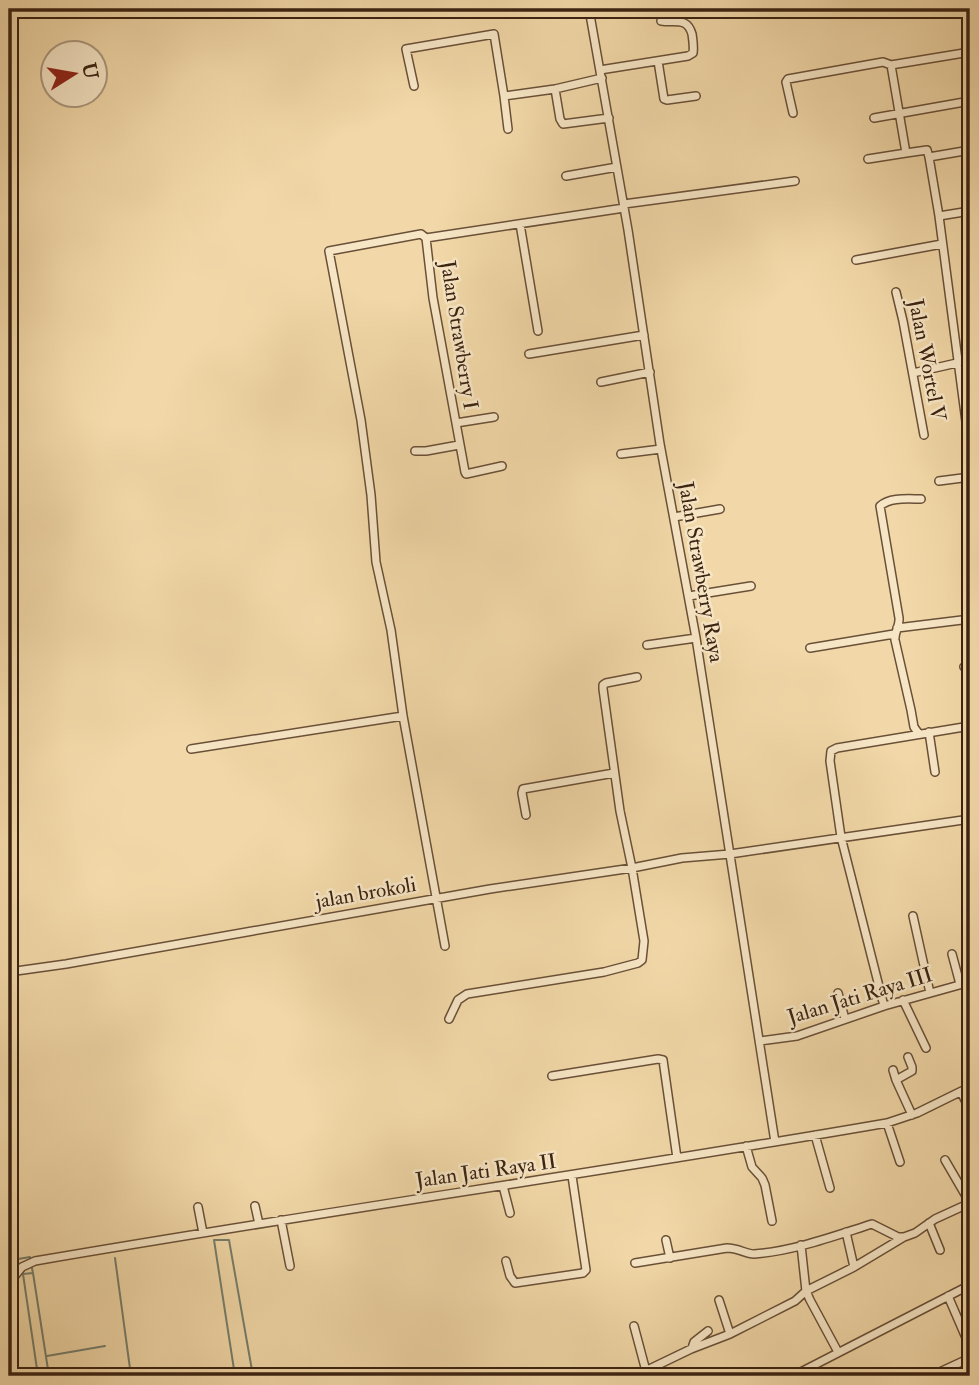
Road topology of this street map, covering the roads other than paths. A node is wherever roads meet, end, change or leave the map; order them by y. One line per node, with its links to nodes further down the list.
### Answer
1 (589, 9): 6 (street, Jalan Strawberry Raya)
2 (662, 21): 4 (street)
3 (970, 52): 5 (street)
4 (658, 61): 6 (street); 10 (street)
5 (891, 65): 12 (street); 13 (street)
6 (601, 74): 8 (street); 14 (street, Jalan Strawberry Raya)
7 (414, 86): 9 (street)
8 (555, 89): 9 (street); 14 (street)
9 (504, 96): 16 (street)
10 (696, 96)
11 (970, 101): 12 (street)
12 (900, 112): 15 (street); 18 (street)
13 (793, 113)
14 (609, 118): 21 (street, Jalan Strawberry Raya)
15 (874, 118)
16 (508, 129)
17 (970, 150): 19 (street)
18 (906, 153): 19 (street); 20 (street)
19 (929, 157): 26 (street)
20 (868, 159)
21 (617, 167): 22 (street); 24 (street, Jalan Strawberry Raya)
22 (566, 176)
23 (795, 181): 24 (street, Jalan Strawberry I)
24 (624, 206): 27 (street, Jalan Strawberry I); 33 (street, Jalan Strawberry Raya)
25 (970, 211): 26 (street)
26 (939, 216): 29 (street)
27 (520, 224): 28 (street, Jalan Strawberry I); 32 (street)
28 (426, 238): 42 (street, Jalan Strawberry I); 63 (street)
29 (942, 244): 30 (street); 36 (street)
30 (856, 260)
31 (896, 292): 38 (street, Jalan Wortel V)
32 (538, 331)
33 (644, 335): 34 (street); 37 (street, Jalan Strawberry Raya)
34 (529, 354)
35 (970, 360): 36 (street)
36 (957, 363): 38 (street); 40 (street)
37 (650, 372): 39 (street); 45 (street, Jalan Strawberry Raya)
38 (913, 373): 43 (street, Jalan Wortel V)
39 (601, 382)
40 (967, 409): 47 (street)
41 (494, 417): 42 (street)
42 (456, 423): 44 (street, Jalan Strawberry I)
43 (924, 435)
44 (459, 445): 46 (street); 49 (street, Jalan Strawberry I)
45 (661, 449): 48 (street); 54 (street, Jalan Strawberry Raya)
46 (415, 450)
47 (970, 452)
48 (621, 454)
49 (502, 466)
50 (970, 477): 51 (street)
51 (939, 481)
52 (921, 499): 58 (street)
53 (720, 509): 54 (street)
54 (674, 517): 56 (street, Jalan Strawberry Raya)
55 (751, 586): 56 (street)
56 (689, 596): 59 (street, Jalan Strawberry Raya)
57 (970, 619): 58 (street)
58 (896, 631): 61 (street); 66 (street)
59 (696, 638): 60 (street); 73 (street, Jalan Strawberry Raya)
60 (647, 645)
61 (810, 648)
62 (637, 677): 69 (street)
63 (403, 716): 67 (street); 75 (street)
64 (970, 726): 65 (street)
65 (929, 732): 66 (street); 68 (street)
66 (919, 734): 72 (street)
67 (191, 749)
68 (936, 772)
69 (614, 773): 70 (street); 74 (street)
70 (526, 815)
71 (970, 819): 72 (street, jalan brokoli)
72 (841, 837): 73 (street, jalan brokoli); 85 (street)
73 (730, 854): 74 (street, jalan brokoli); 88 (street, Jalan Strawberry Raya)
74 (632, 868): 75 (street, jalan brokoli); 87 (street)
75 (436, 899): 77 (street); 79 (street, jalan brokoli)
76 (913, 916): 83 (street)
77 (445, 946)
78 (952, 954): 81 (street)
79 (9, 972)
80 (970, 982): 81 (street, Jalan Jati Raya III)
81 (960, 984): 83 (street, Jalan Jati Raya III)
82 (838, 993): 86 (street)
83 (930, 993): 84 (street, Jalan Jati Raya III)
84 (903, 1000): 85 (street, Jalan Jati Raya III); 89 (street)
85 (884, 1006): 86 (street, Jalan Jati Raya III)
86 (845, 1018): 88 (street, Jalan Jati Raya III)
87 (449, 1019)
88 (760, 1041): 100 (street, Jalan Strawberry Raya)
89 (926, 1048)
90 (908, 1056): 93 (street)
91 (893, 1070): 93 (street)
92 (552, 1076): 102 (street)
93 (896, 1080): 97 (street)
94 (970, 1087): 95 (street, Jalan Jati Raya II)
95 (961, 1091): 96 (street); 97 (street, Jalan Jati Raya II)
96 (970, 1110)
97 (912, 1115): 98 (street, Jalan Jati Raya II)
98 (887, 1123): 99 (street, Jalan Jati Raya II); 104 (street)
99 (815, 1135): 100 (street, Jalan Jati Raya II); 107 (street)
100 (775, 1142): 101 (street, Jalan Jati Raya II)
101 (746, 1146): 102 (street, Jalan Jati Raya II); 113 (street)
102 (677, 1157): 105 (street, Jalan Jati Raya II)
103 (945, 1160): 108 (street)
104 (900, 1162)
105 (572, 1176): 106 (street, Jalan Jati Raya II); 123 (street)
106 (503, 1186): 111 (street); 112 (street, Jalan Jati Raya II)
107 (830, 1188)
108 (970, 1203): 114 (street)
109 (255, 1206): 115 (street)
110 (198, 1207): 117 (street)
111 (510, 1213)
112 (281, 1220): 115 (street, Jalan Jati Raya II); 125 (street)
113 (772, 1220)
114 (929, 1223): 118 (street); 121 (street)
115 (259, 1224): 117 (street, Jalan Jati Raya II)
116 (846, 1232): 118 (street); 120 (street); 126 (street)
117 (203, 1233): 127 (street, Jalan Jati Raya II)
118 (904, 1237): 126 (street)
119 (666, 1240): 122 (street)
120 (800, 1245): 122 (street); 129 (street)
121 (940, 1251)
122 (670, 1258): 124 (street)
123 (506, 1261)
124 (635, 1263)
125 (289, 1266)
126 (854, 1267): 129 (street)
127 (9, 1283)
128 (970, 1285): 130 (street)
129 (806, 1290): 134 (street); 137 (street)
130 (948, 1296): 135 (street); 137 (street)
131 (719, 1300): 134 (street)
132 (634, 1326): 139 (street)
133 (708, 1331): 136 (street)
134 (730, 1334): 136 (street)
135 (970, 1347)
136 (691, 1349): 139 (street)
137 (838, 1352): 141 (street)
138 (970, 1359): 142 (street)
139 (646, 1371): 140 (street)
140 (635, 1376)
141 (793, 1376)
142 (930, 1376)

